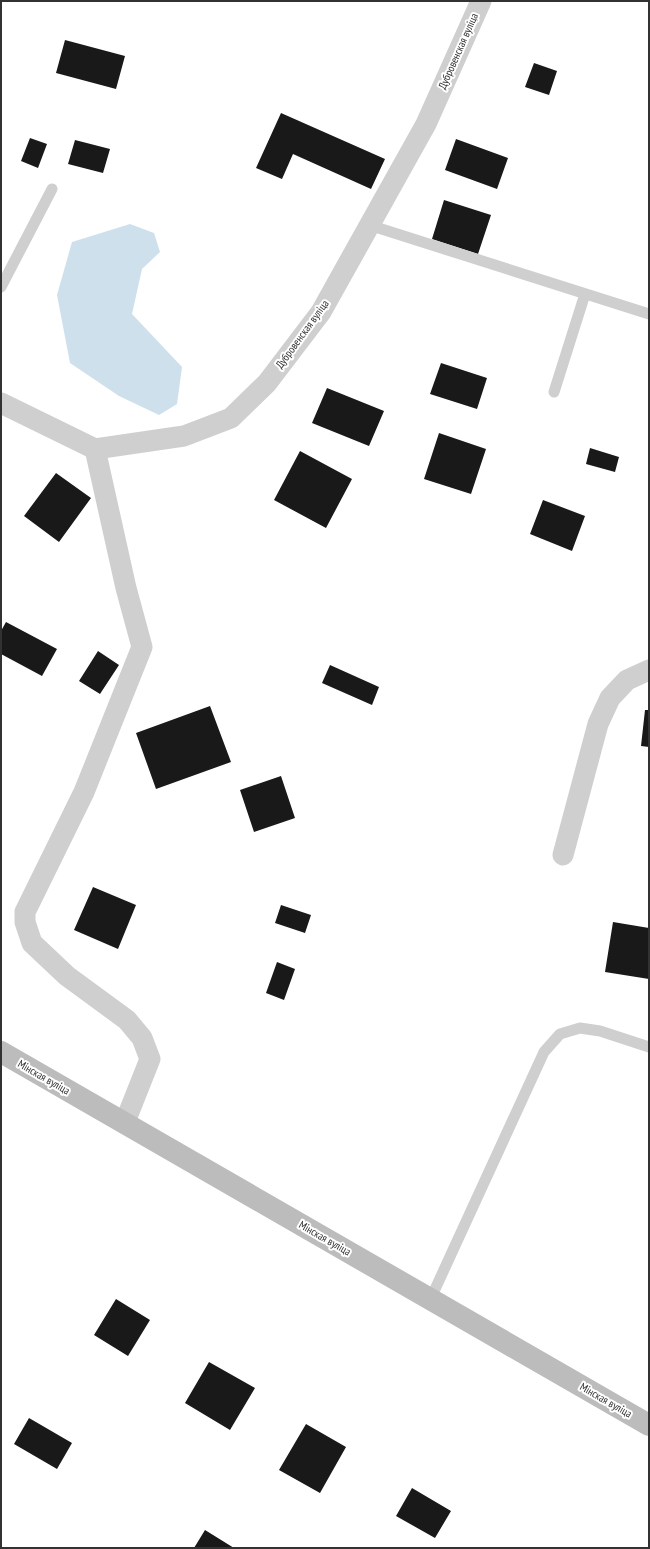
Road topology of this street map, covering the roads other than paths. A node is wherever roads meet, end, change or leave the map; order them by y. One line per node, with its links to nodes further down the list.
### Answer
1 (481, 1): 3 (street, Дубровенская вуліца)
2 (52, 189): 4 (lane)
3 (369, 225): 5 (lane); 9 (street, Дубровенская вуліца)
4 (1, 287)
5 (584, 294): 6 (lane); 7 (lane)
6 (649, 314)
7 (554, 392)
8 (1, 402): 9 (street)
9 (95, 449): 14 (street)
10 (649, 670): 11 (street)
11 (564, 855)
12 (649, 1047): 15 (lane)
13 (1, 1052): 14 (main road, Мінская вуліца)
14 (125, 1122): 15 (main road, Мінская вуліца)
15 (431, 1298): 16 (main road, Мінская вуліца)
16 (649, 1425)

